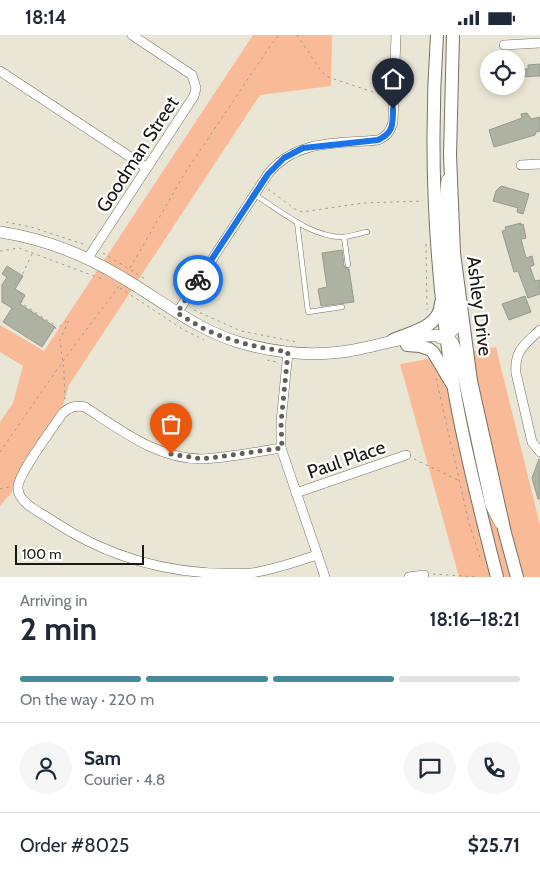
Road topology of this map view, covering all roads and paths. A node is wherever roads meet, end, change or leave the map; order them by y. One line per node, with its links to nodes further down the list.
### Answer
1 (132, 35): 14 (street, Goodman Street)
2 (279, 35): 24 (path)
3 (297, 35): 10 (path)
4 (396, 35): 10 (street)
5 (436, 35): 17 (main road, Ashley Drive)
6 (453, 35): 11 (main road, Ashley Drive)
7 (540, 43): 8 (street)
8 (504, 45)
9 (0, 71): 14 (street)
10 (394, 97): 15 (street)
11 (450, 155): 33 (street); 47 (main road, Ashley Drive)
12 (540, 164): 13 (street)
13 (521, 165)
14 (147, 168): 25 (street, Goodman Street)
15 (262, 183): 16 (street); 17 (path)
16 (255, 195): 18 (lane); 31 (street)
17 (435, 200): 29 (main road, Ashley Drive)
18 (297, 222): 21 (lane); 30 (lane)
19 (0, 231): 25 (street)
20 (367, 232): 21 (lane)
21 (344, 237): 26 (lane)
22 (0, 251): 23 (path)
23 (32, 253): 27 (path); 37 (path)
24 (102, 253)
25 (88, 258): 31 (street)
26 (348, 265)
27 (109, 282)
28 (114, 285): 37 (path)
29 (441, 288): 33 (main road, Ashley Drive); 34 (main road)
30 (342, 307)
31 (177, 313): 36 (street)
32 (540, 330): 43 (street)
33 (447, 336): 34 (street); 35 (street); 39 (main road, Ashley Drive); 47 (street)
34 (387, 342): 35 (street); 36 (street)
35 (407, 345): 39 (main road)
36 (288, 352): 41 (street)
37 (63, 361): 40 (path); 42 (path)
38 (435, 373): 45 (path)
39 (454, 389): 54 (main road, Ashley Drive)
40 (68, 409): 41 (street); 48 (street)
41 (282, 448): 46 (street)
42 (0, 451)
43 (540, 453)
44 (406, 455): 45 (path); 46 (street, Paul Place)
45 (458, 481): 49 (path)
46 (296, 493): 48 (street)
47 (505, 533): 55 (main road, Ashley Drive)
48 (317, 555): 51 (street)
49 (483, 567)
50 (424, 575): 52 (street); 53 (path)
51 (324, 577)
52 (409, 577)
53 (477, 577)
54 (497, 577)
55 (517, 577)

